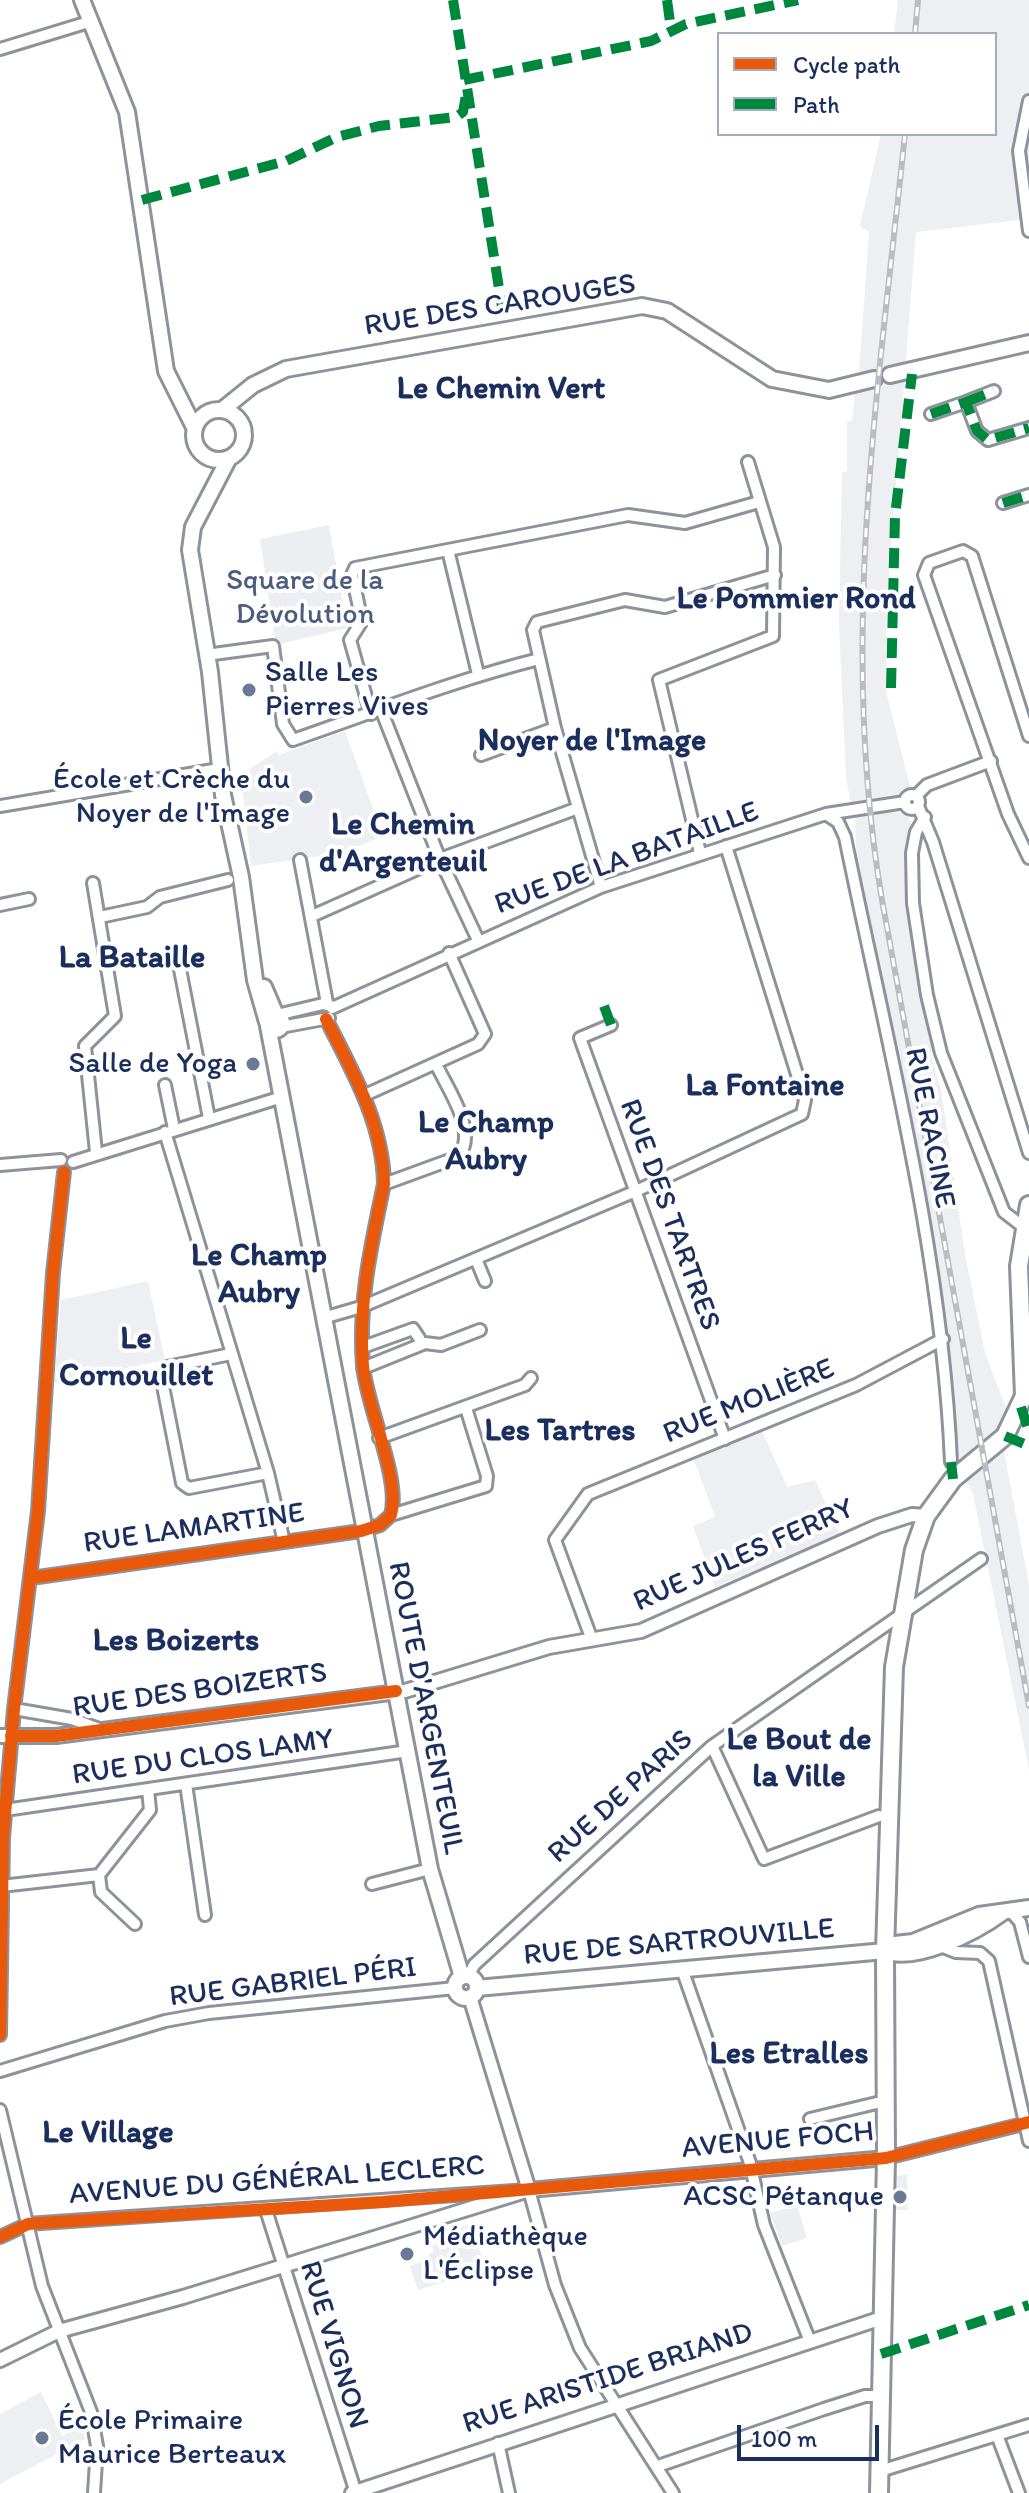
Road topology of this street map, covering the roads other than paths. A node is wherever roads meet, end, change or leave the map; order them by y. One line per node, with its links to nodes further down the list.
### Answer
1 (82, 0): 2 (main road)
2 (92, 21): 3 (street); 7 (main road)
3 (0, 49)
4 (1029, 101): 5 (street)
5 (1028, 226)
6 (1029, 343): 8 (main road)
7 (167, 375): 13 (main road); 16 (main road)
8 (890, 375)
9 (874, 379): 10 (main road, RUE DES CAROUGES)
10 (259, 382): 13 (main road, RUE DES CAROUGES); 15 (main road)
11 (994, 391): 12 (street)
12 (966, 402): 14 (street); 17 (street)
13 (217, 410): 15 (main road); 16 (main road)
14 (931, 414)
15 (242, 425): 19 (main road)
16 (194, 427): 18 (main road)
17 (1029, 428)
18 (204, 456): 19 (main road); 24 (main road, ROUTE D'ARGENTEUIL)
19 (229, 458): 24 (main road, ROUTE D'ARGENTEUIL)
20 (748, 462): 22 (street)
21 (1029, 495): 23 (street)
22 (759, 502): 25 (street); 26 (street)
23 (1003, 503)
24 (204, 505): 27 (main road, ROUTE D'ARGENTEUIL)
25 (448, 550): 29 (street); 30 (street)
26 (775, 575): 28 (street); 42 (street)
27 (206, 655): 30 (street); 35 (main road, ROUTE D'ARGENTEUIL)
28 (539, 659): 29 (street); 31 (street)
29 (478, 674): 30 (street)
30 (376, 713): 44 (street)
31 (555, 728): 33 (street); 38 (street)
32 (1029, 736): 34 (street)
33 (481, 755)
34 (991, 761): 36 (street); 43 (street)
35 (219, 769): 37 (street); 58 (main road, ROUTE D'ARGENTEUIL)
36 (917, 801): 39 (street, RUE DE LA BATAILLE); 40 (street)
37 (0, 806)
38 (578, 808): 44 (street); 48 (street)
39 (826, 814): 41 (street, RUE DE LA BATAILLE); 82 (street, RUE RACINE)
40 (925, 817): 67 (street); 75 (street)
41 (726, 846): 42 (street, RUE DE LA BATAILLE); 73 (street)
42 (700, 853): 48 (street, RUE DE LA BATAILLE)
43 (1029, 858)
44 (440, 859): 51 (street); 53 (street)
45 (300, 860): 51 (street)
46 (228, 880): 52 (street)
47 (93, 883): 52 (street)
48 (601, 887): 53 (street, RUE DE LA BATAILLE)
49 (29, 899): 50 (street)
50 (0, 905)
51 (312, 916): 56 (street)
52 (100, 917): 66 (street)
53 (478, 940): 54 (street, RUE DE LA BATAILLE)
54 (449, 953): 56 (street, RUE DE LA BATAILLE); 60 (street)
55 (177, 954): 64 (street)
56 (329, 1006): 57 (street); 58 (street, RUE DE LA BATAILLE)
57 (326, 1019): 58 (street); 62 (street)
58 (275, 1023): 63 (main road, ROUTE D'ARGENTEUIL)
59 (611, 1025): 73 (street, RUE DES TARTRES)
60 (436, 1064): 62 (street); 72 (street)
61 (165, 1085): 65 (street)
62 (365, 1095): 72 (street)
63 (282, 1097): 64 (street); 79 (main road, ROUTE D'ARGENTEUIL)
64 (209, 1118): 65 (street)
65 (170, 1131): 66 (street); 84 (street)
66 (96, 1152): 69 (street)
67 (1029, 1153)
68 (61, 1160): 69 (street); 70 (street); 71 (street)
69 (73, 1162): 71 (street)
70 (0, 1165)
71 (64, 1172): 97 (street)
72 (384, 1184): 78 (street)
73 (636, 1191): 76 (street); 89 (street, RUE DES TARTRES)
74 (1029, 1205): 75 (main road)
75 (1026, 1229): 93 (main road)
76 (476, 1259): 77 (street); 78 (street)
77 (485, 1281)
78 (361, 1307): 79 (street); 83 (street)
79 (323, 1318): 94 (main road, ROUTE D'ARGENTEUIL)
80 (480, 1330): 85 (street)
81 (419, 1338): 83 (street)
82 (943, 1339): 89 (street, RUE MOLIÈRE); 90 (street, RUE RACINE)
83 (363, 1347): 85 (street)
84 (231, 1354): 91 (street); 91 (street)
85 (363, 1368): 88 (street)
86 (531, 1378): 87 (street)
87 (466, 1408): 88 (street); 92 (street)
88 (379, 1438): 92 (street)
89 (725, 1439): 99 (street, RUE MOLIÈRE)
90 (951, 1462)
91 (268, 1473): 95 (street)
92 (391, 1515): 94 (street)
93 (926, 1516): 98 (main road); 99 (street, RUE JULES FERRY)
94 (364, 1530): 95 (street, RUE LAMARTINE); 100 (main road, ROUTE D'ARGENTEUIL)
95 (284, 1542): 97 (street, RUE LAMARTINE)
96 (981, 1559): 98 (street, RUE DE PARIS)
97 (31, 1578): 101 (street)
98 (901, 1616): 104 (street, RUE DE PARIS); 122 (main road)
99 (592, 1640): 100 (street, RUE JULES FERRY)
100 (396, 1691): 102 (street, RUE DES BOIZERTS); 105 (main road, ROUTE D'ARGENTEUIL)
101 (14, 1709): 102 (street); 103 (street)
102 (103, 1730): 103 (street, RUE DES BOIZERTS)
103 (5, 1736): 108 (street)
104 (712, 1746): 109 (street); 125 (street, RUE DE PARIS)
105 (408, 1751): 106 (street, RUE DU CLOS LAMY); 111 (main road, ROUTE D'ARGENTEUIL)
106 (186, 1784): 107 (street, RUE DU CLOS LAMY); 117 (street)
107 (148, 1789): 108 (street, RUE DU CLOS LAMY); 112 (street)
108 (5, 1810): 110 (street)
109 (879, 1816)
110 (1, 1838): 114 (street)
111 (430, 1869): 113 (street); 125 (main road, ROUTE D'ARGENTEUIL)
112 (99, 1875): 114 (street); 119 (street)
113 (372, 1884)
114 (1, 1886): 126 (street)
115 (1029, 1908): 116 (main road)
116 (1006, 1912): 120 (street); 121 (main road); 122 (main road)
117 (205, 1915)
118 (1029, 1922): 120 (street)
119 (135, 1924)
120 (1025, 1935): 123 (street)
121 (938, 1945): 122 (main road); 131 (street)
122 (885, 1951): 124 (main road, RUE DE SARTROUVILLE); 128 (main road)
123 (1029, 1957)
124 (682, 1969): 125 (main road, RUE DE SARTROUVILLE); 134 (street)
125 (466, 1985): 127 (street, RUE GABRIEL PÉRI); 135 (street)
126 (0, 2035)
127 (0, 2071)
128 (885, 2101): 130 (street); 133 (main road)
129 (0, 2110): 137 (street)
130 (810, 2119)
131 (1027, 2123): 132 (street); 133 (street, AVENUE FOCH)
132 (1029, 2141)
133 (886, 2158): 134 (street, AVENUE FOCH); 140 (main road)
134 (751, 2170): 135 (street, AVENUE FOCH); 142 (street)
135 (529, 2190): 136 (street, AVENUE DU GÉNÉRAL LECLERC); 139 (street, AVENUE FOCH); 145 (street)
136 (266, 2210): 137 (street, AVENUE DU GÉNÉRAL LECLERC); 139 (street, RUE VIGNON)
137 (28, 2224): 138 (street); 141 (street)
138 (0, 2237)
139 (283, 2266): 141 (street, AVENUE FOCH); 152 (street, RUE VIGNON)
140 (882, 2318): 142 (street, RUE ARISTIDE BRIAND); 144 (main road)
141 (59, 2331): 143 (street, AVENUE FOCH); 151 (street)
142 (809, 2339): 145 (street, RUE ARISTIDE BRIAND)
143 (0, 2360)
144 (881, 2396): 149 (street); 150 (main road)
145 (614, 2405): 148 (street, RUE ARISTIDE BRIAND); 149 (street)
146 (1029, 2425): 147 (street)
147 (997, 2435): 150 (street); 156 (street)
148 (498, 2443): 152 (street, RUE ARISTIDE BRIAND); 153 (street)
149 (658, 2466): 154 (street)
150 (880, 2471): 155 (main road)
151 (94, 2493)
152 (354, 2493)
153 (509, 2493)
154 (673, 2493)
155 (879, 2493)
156 (1019, 2493)

